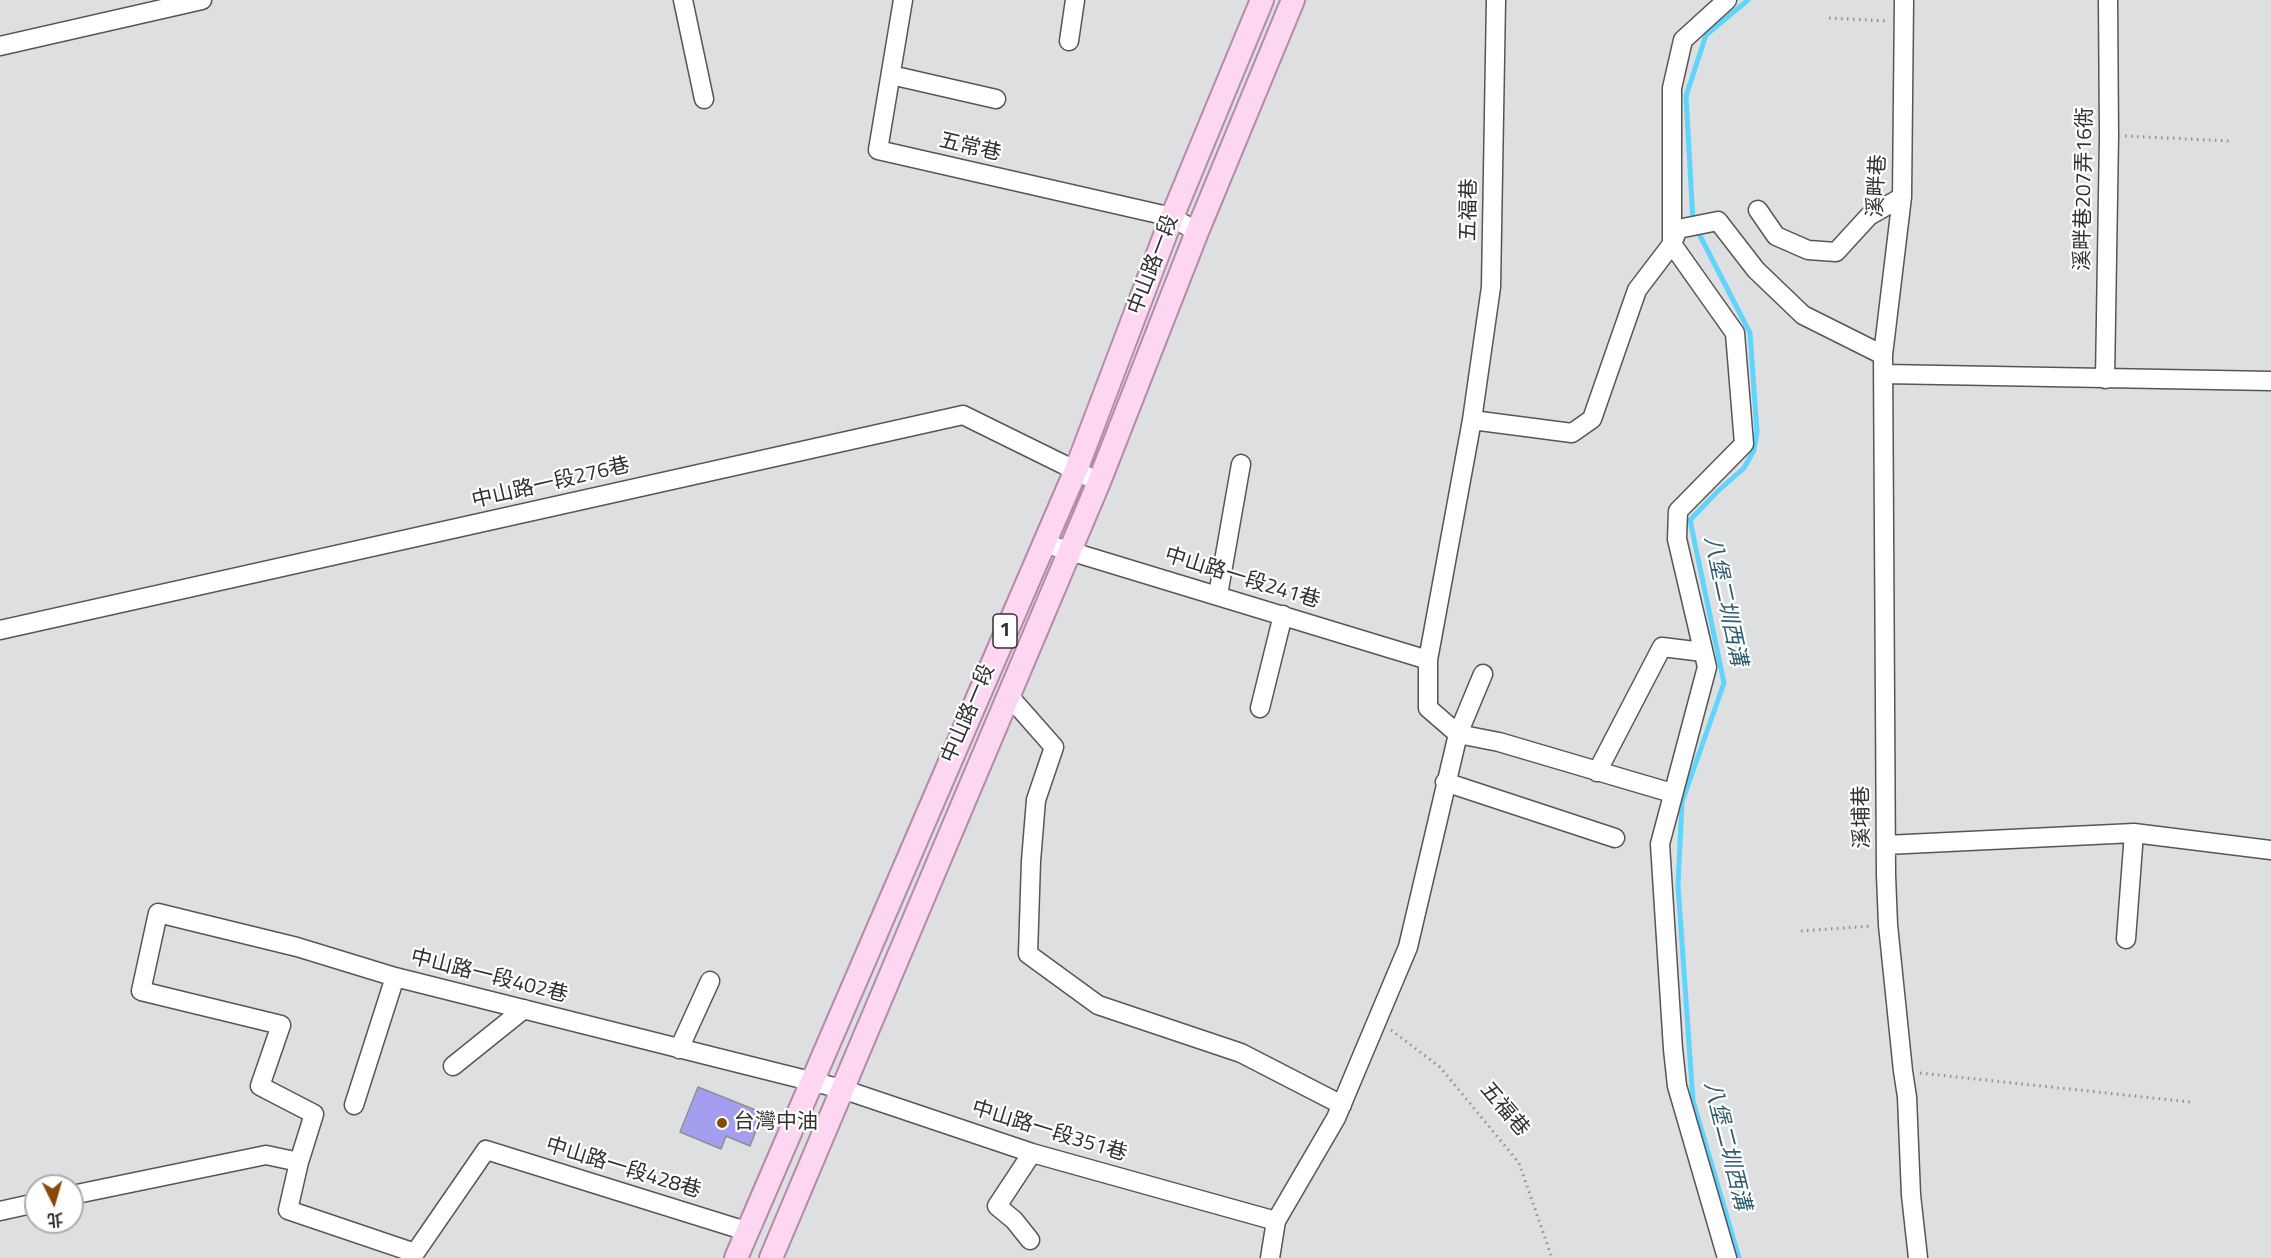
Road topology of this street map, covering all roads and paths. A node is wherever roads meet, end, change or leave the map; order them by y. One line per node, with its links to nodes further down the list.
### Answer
1 (202, 0): 14 (street)
2 (683, 0): 16 (street)
3 (903, 0): 15 (street, 五常巷)
4 (1075, 0): 13 (street)
5 (1262, 0): 22 (main road, 中山路一段 / 1)
6 (1293, 0): 23 (main road, 中山路一段 / 1)
7 (1496, 0): 29 (street, 五福巷)
8 (1727, 0): 24 (street)
9 (1904, 0): 12 (street, 溪畔巷)
10 (2108, 0): 18 (street, 溪畔巷207弄16衖)
11 (1829, 18): 12 (path)
12 (1905, 21): 20 (street, 溪畔巷)
13 (1069, 41)
14 (0, 46)
15 (891, 75): 17 (street); 22 (street, 五常巷)
16 (704, 99)
17 (996, 99)
18 (2109, 135): 19 (path); 27 (street, 溪畔巷207弄16衖)
19 (2231, 141)
20 (1902, 197): 21 (street); 25 (street, 溪畔巷)
21 (1758, 210)
22 (1172, 217): 23 (street, 五常巷); 31 (main road, 中山路一段 / 1)
23 (1197, 232): 32 (main road, 中山路一段 / 1)
24 (1675, 236): 25 (street); 29 (street); 38 (street)
25 (1883, 355): 26 (street, 溪畔巷)
26 (1884, 374): 27 (street); 49 (street, 溪埔巷)
27 (2105, 379): 28 (street)
28 (2271, 381)
29 (1472, 420): 39 (street, 五福巷)
30 (1241, 464): 35 (street)
31 (1076, 470): 32 (street, 中山路一段276巷); 33 (main road, 中山路一段 / 1); 37 (street, 中山路一段276巷)
32 (1099, 482): 34 (main road, 中山路一段 / 1)
33 (1043, 543): 34 (street, 中山路一段241巷); 61 (main road, 中山路一段 / 1)
34 (1070, 551): 35 (street, 中山路一段241巷); 41 (main road, 中山路一段 / 1)
35 (1218, 595): 36 (street, 中山路一段241巷)
36 (1283, 615): 39 (street, 中山路一段241巷); 42 (street)
37 (0, 630)
38 (1703, 652): 44 (street); 46 (street)
39 (1428, 660): 43 (street, 五福巷)
40 (1483, 674): 43 (street)
41 (1009, 696): 62 (main road, 中山路一段 / 1); 65 (street)
42 (1260, 708)
43 (1458, 734): 44 (street, 五福巷); 45 (street)
44 (1597, 772): 46 (street, 五福巷)
45 (1445, 782): 48 (street); 57 (street)
46 (1672, 794): 78 (street)
47 (2134, 833): 49 (street); 50 (street); 53 (street)
48 (1615, 838)
49 (1886, 845): 51 (street, 溪埔巷)
50 (2271, 850)
51 (1888, 925): 52 (path); 60 (street, 溪埔巷)
52 (1801, 931)
53 (2126, 939)
54 (395, 977): 56 (street, 中山路一段402巷); 64 (street); 67 (street, 中山路一段402巷)
55 (710, 981): 58 (street)
56 (524, 1010): 58 (street, 中山路一段402巷); 59 (street)
57 (1378, 1020): 65 (street); 77 (path, 五福巷)
58 (679, 1049): 61 (street, 中山路一段402巷)
59 (453, 1066)
60 (1903, 1071): 63 (path); 79 (street, 溪埔巷)
61 (811, 1081): 62 (street, 中山路一段351巷); 72 (main road, 中山路一段 / 1)
62 (842, 1089): 66 (street, 中山路一段351巷); 75 (main road, 中山路一段 / 1)
63 (2190, 1102)
64 (354, 1105)
65 (1342, 1105): 71 (street)
66 (1032, 1153): 71 (street, 中山路一段351巷); 73 (street)
67 (299, 1162): 68 (street); 72 (street, 中山路一段428巷)
68 (84, 1193)
69 (24, 1206): 70 (street)
70 (0, 1211)
71 (1276, 1221): 76 (street)
72 (746, 1231): 74 (main road, 中山路一段 / 1)
73 (1030, 1240)
74 (736, 1258)
75 (771, 1258)
76 (1270, 1258)
77 (1552, 1258)
78 (1727, 1258)
79 (1918, 1258)

